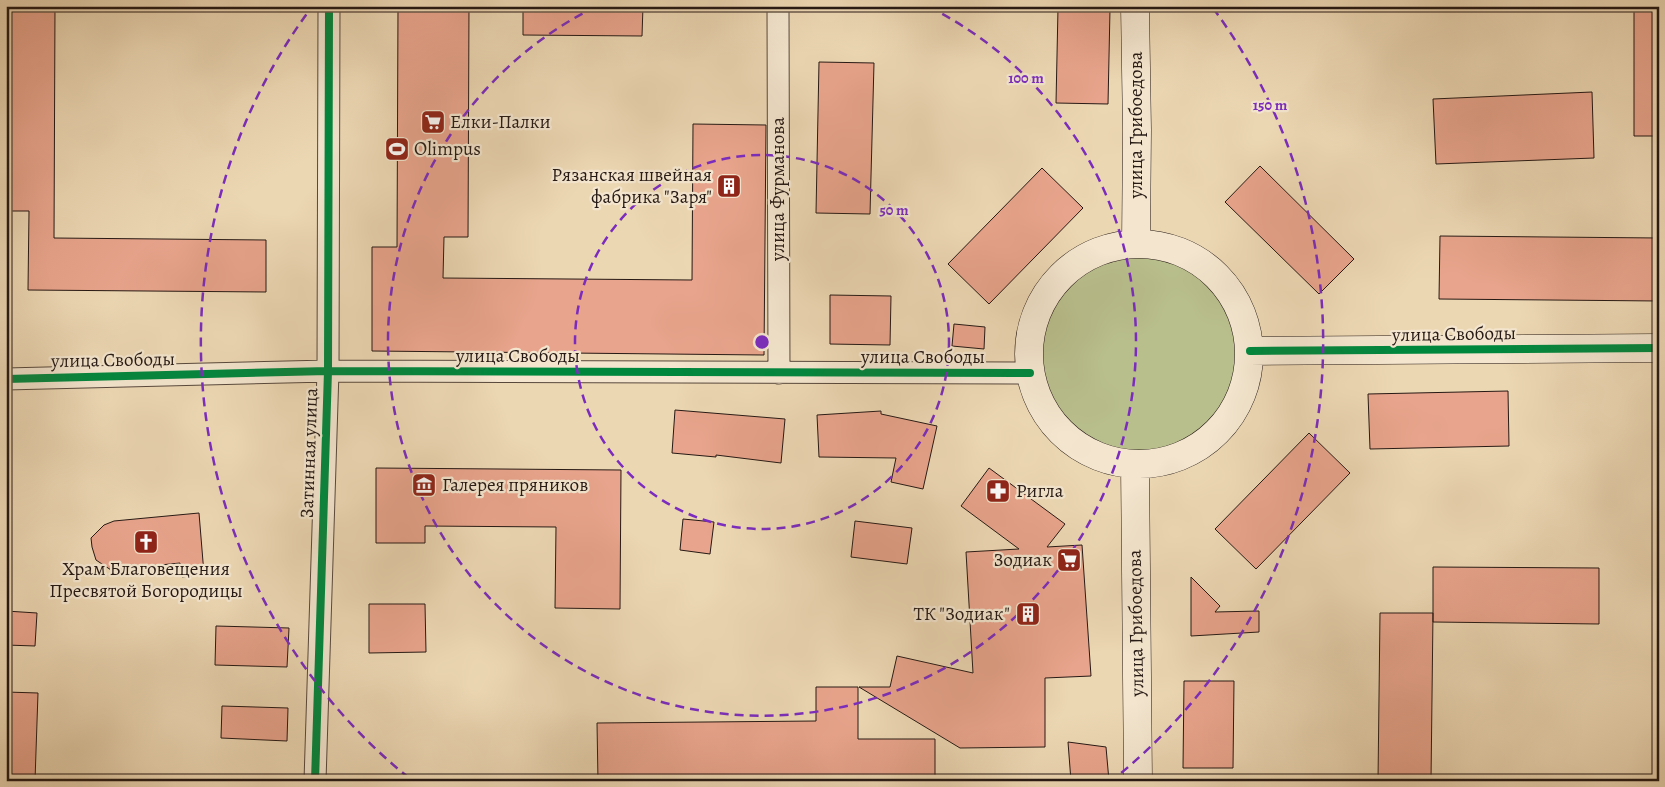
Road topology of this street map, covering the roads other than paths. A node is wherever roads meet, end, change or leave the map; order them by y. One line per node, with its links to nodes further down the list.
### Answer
1 (329, 6): 7 (street, Затинная улица)
2 (778, 6): 8 (street, улица Фурманова)
3 (1135, 6): 4 (main road, улица Грибоедова)
4 (1136, 243): 6 (main road); 9 (main road)
5 (1659, 348): 6 (main road, улица Свободы)
6 (1250, 351): 11 (main road)
7 (328, 372): 8 (street, улица Свободы); 10 (street, улица Свободы); 12 (street, Затинная улица)
8 (779, 373): 9 (street, улица Свободы)
9 (1030, 373): 11 (main road)
10 (6, 379)
11 (1135, 465): 13 (main road, улица Грибоедова)
12 (315, 781)
13 (1138, 781)

